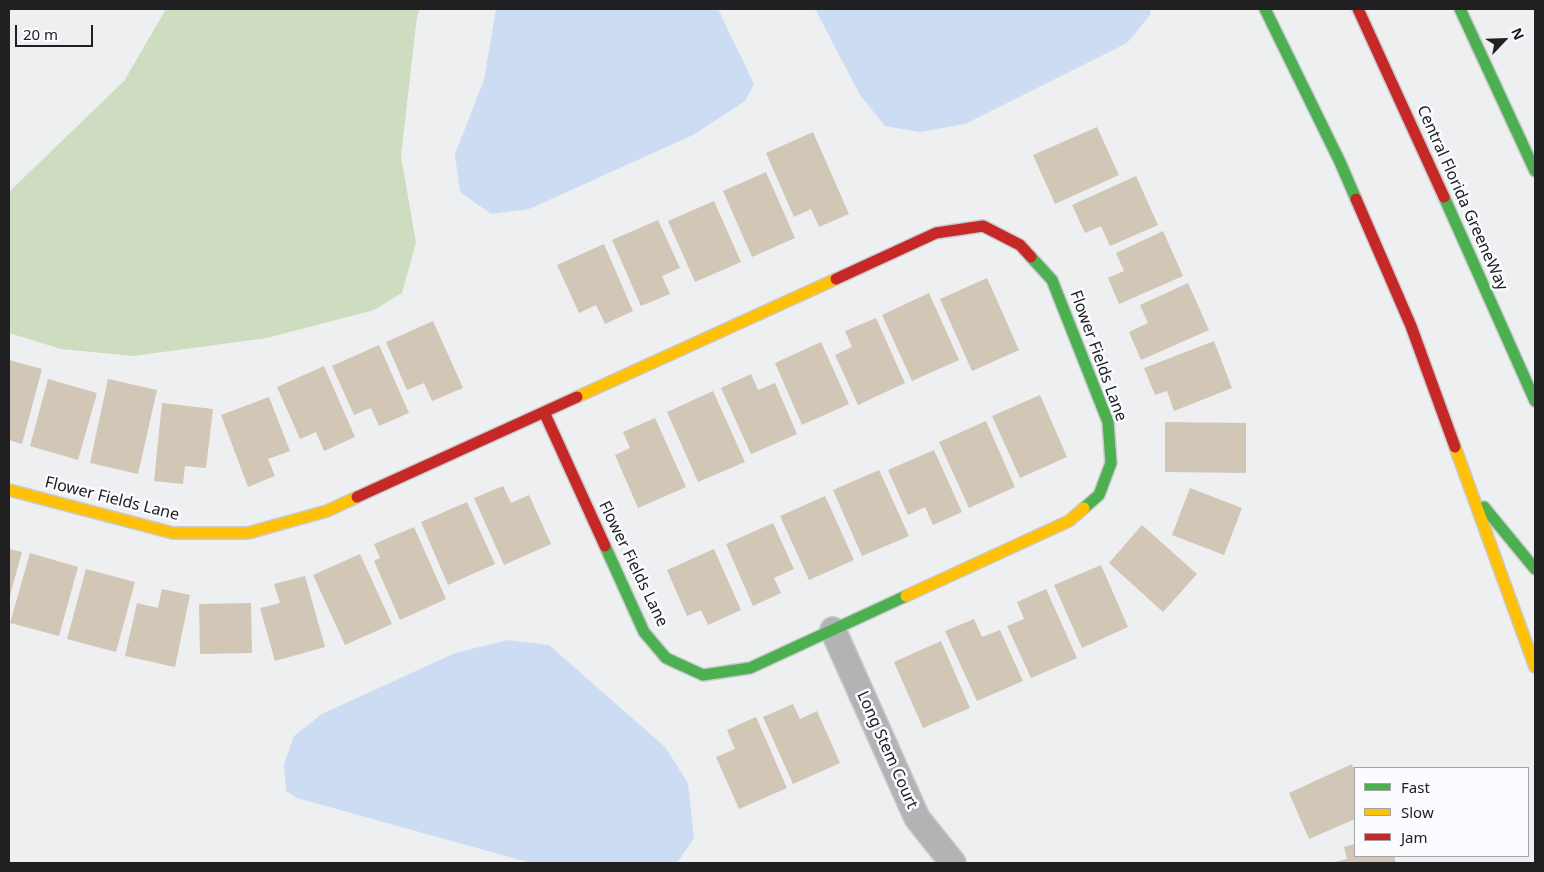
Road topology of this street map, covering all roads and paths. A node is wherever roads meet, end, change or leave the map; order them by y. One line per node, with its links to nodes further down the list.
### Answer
1 (1265, 9): 8 (main road)
2 (1358, 9): 5 (main road, Central Florida GreeneWay)
3 (1460, 9): 4 (main road)
4 (1535, 171)
5 (1535, 401)
6 (544, 412): 7 (main road, Flower Fields Lane); 10 (main road, Flower Fields Lane); 10 (main road, Flower Fields Lane)
7 (9, 490)
8 (1472, 492): 9 (main road); 11 (main road)
9 (1535, 569)
10 (833, 630): 12 (street, Long Stem Court)
11 (1535, 667)
12 (953, 863)

